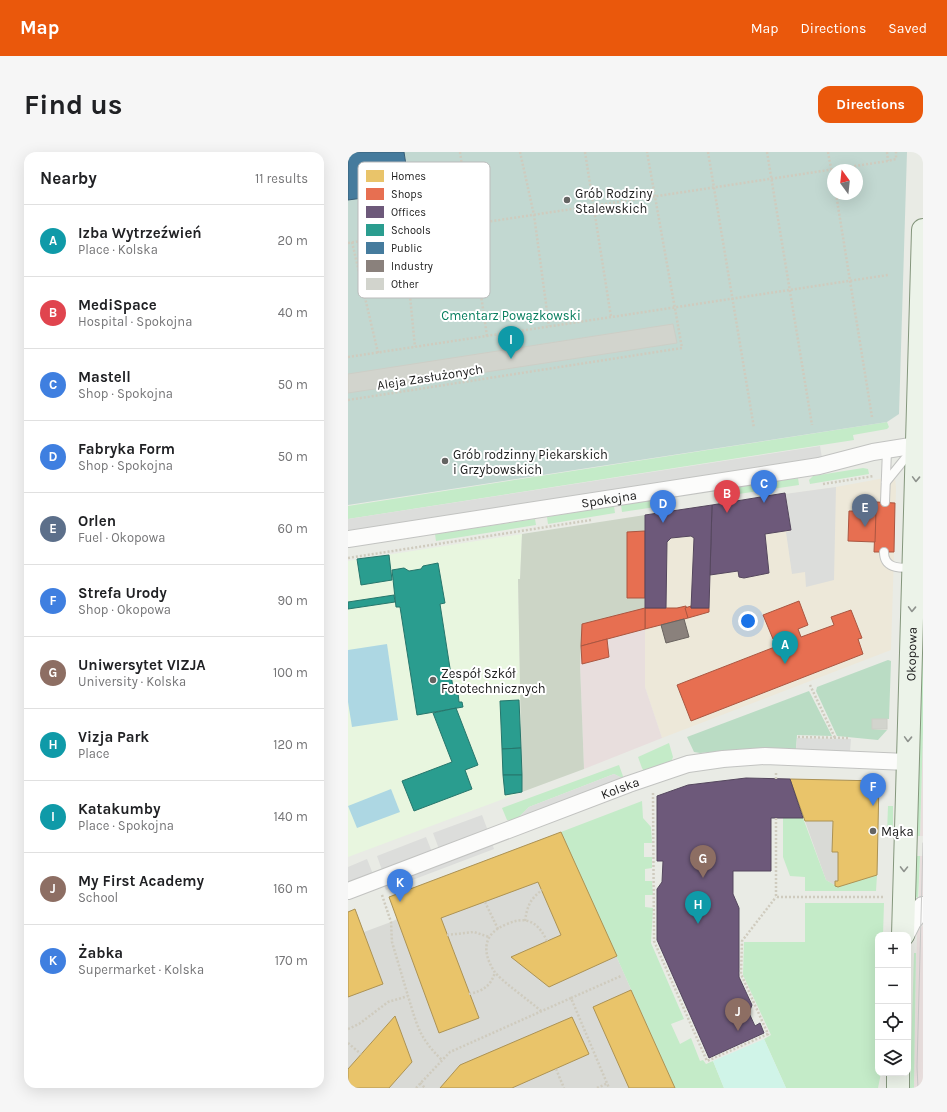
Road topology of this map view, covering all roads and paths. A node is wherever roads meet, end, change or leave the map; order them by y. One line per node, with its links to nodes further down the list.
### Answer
1 (460, 152): 11 (path)
2 (520, 152): 20 (path)
3 (585, 152): 19 (path)
4 (647, 152): 17 (path)
5 (708, 152): 16 (path)
6 (767, 152): 15 (path)
7 (828, 152): 12 (path)
8 (887, 152): 10 (path)
9 (896, 152): 10 (path)
10 (888, 161): 13 (path)
11 (461, 162)
12 (830, 164)
13 (863, 165)
14 (827, 171): 15 (path)
15 (772, 179): 16 (path); 29 (path)
16 (713, 188): 17 (path); 33 (path)
17 (655, 197): 19 (path); 34 (path)
18 (837, 200): 28 (path)
19 (594, 206): 20 (path); 35 (path)
20 (534, 215): 21 (path); 36 (path)
21 (490, 222)
22 (923, 230): 45 (main road, Okopowa)
23 (358, 241): 24 (path)
24 (352, 242): 25 (path); 26 (path)
25 (348, 243)
26 (358, 268)
27 (888, 275): 28 (path)
28 (850, 280): 29 (path); 42 (path)
29 (790, 290): 33 (path); 43 (path)
30 (365, 298): 39 (path)
31 (410, 298): 38 (path)
32 (481, 298): 37 (path)
33 (732, 299): 34 (path); 44 (path)
34 (675, 307): 35 (path); 41 (path, Aleja Zasłużonych)
35 (611, 317): 36 (path)
36 (549, 326): 37 (path)
37 (487, 336): 38 (path)
38 (415, 347): 39 (path)
39 (378, 353): 40 (path)
40 (348, 357)
41 (348, 400)
42 (872, 416)
43 (812, 425)
44 (754, 428)
45 (917, 445): 46 (street, Spokojna); 48 (lane); 54 (main road, Okopowa, one-way to 54)
46 (887, 450): 48 (lane); 51 (street, Spokojna)
47 (820, 484): 48 (path)
48 (886, 486): 49 (lane)
49 (885, 502)
50 (592, 520): 53 (path)
51 (348, 539)
52 (884, 552): 54 (lane)
53 (348, 558)
54 (913, 568): 59 (main road, Okopowa, one-way to 59)
55 (810, 685): 57 (path)
56 (798, 737): 57 (path)
57 (835, 738): 58 (path)
58 (849, 738)
59 (907, 762): 63 (street, Kolska); 71 (main road, Okopowa, one-way to 71)
60 (653, 793): 65 (path)
61 (776, 818): 65 (path)
62 (542, 890): 69 (path)
63 (348, 891)
64 (382, 895): 79 (path)
65 (776, 897): 66 (path)
66 (888, 897)
67 (485, 902): 70 (path)
68 (923, 907): 72 (street, Okopowa)
69 (525, 921): 70 (path); 75 (path)
70 (498, 929): 74 (path)
71 (904, 932)
72 (906, 932)
73 (447, 935): 74 (path)
74 (489, 937): 76 (path)
75 (547, 941)
76 (495, 972): 78 (path); 81 (path)
77 (621, 976): 80 (path)
78 (469, 994)
79 (408, 996): 82 (path); 85 (path)
80 (571, 998): 81 (path); 88 (path)
81 (541, 1011): 85 (path)
82 (348, 1029)
83 (348, 1043): 84 (path)
84 (361, 1054)
85 (442, 1060): 89 (path)
86 (556, 1069): 92 (path)
87 (898, 1076): 95 (main road)
88 (608, 1083): 93 (path); 94 (path)
89 (420, 1084): 90 (path); 91 (path)
90 (416, 1088)
91 (425, 1088)
92 (564, 1088)
93 (597, 1088)
94 (609, 1088)
95 (898, 1088)

